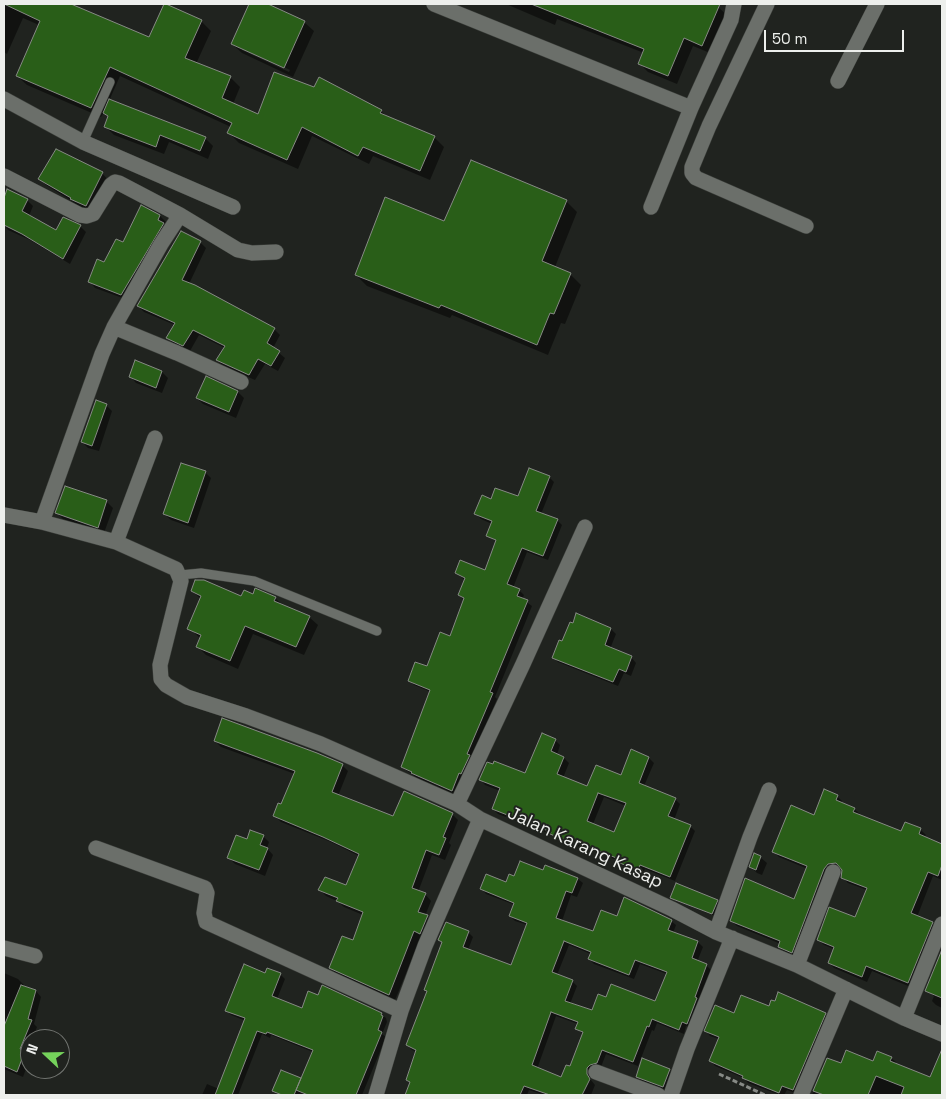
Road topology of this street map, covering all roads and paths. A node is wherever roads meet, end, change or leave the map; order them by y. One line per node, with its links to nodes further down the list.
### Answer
1 (434, 4): 8 (street)
2 (734, 4): 8 (street)
3 (767, 4): 14 (street)
4 (877, 4): 5 (street)
5 (838, 81)
6 (110, 82): 9 (lane)
7 (4, 99): 9 (street)
8 (691, 108): 12 (street)
9 (83, 142): 11 (street)
10 (4, 176): 13 (street)
11 (233, 206)
12 (651, 207)
13 (180, 216): 15 (street); 16 (street)
14 (806, 226)
15 (276, 252)
16 (114, 327): 17 (street); 20 (street)
17 (241, 382)
18 (155, 438): 22 (street)
19 (4, 515): 20 (street)
20 (42, 522): 22 (street)
21 (585, 527): 26 (street)
22 (116, 542): 23 (street)
23 (180, 575): 24 (lane); 26 (street)
24 (377, 631)
25 (769, 790): 31 (street)
26 (457, 804): 27 (street)
27 (480, 819): 31 (street, Jalan Karang Kasap); 37 (street, Jalan Karang Kasap)
28 (96, 848): 37 (street)
29 (833, 872): 35 (street)
30 (942, 924): 38 (street)
31 (716, 932): 32 (street, Jalan Karang Kasap)
32 (732, 938): 35 (street, Jalan Karang Kasap); 44 (street)
33 (4, 948): 34 (street)
34 (35, 956)
35 (797, 965): 36 (street, Jalan Karang Kasap)
36 (846, 989): 38 (street, Jalan Karang Kasap); 46 (street)
37 (401, 1011): 42 (street, Jalan Karang Kasap)
38 (904, 1018): 39 (street, Jalan Karang Kasap)
39 (942, 1034)
40 (596, 1072): 43 (street)
41 (719, 1074): 45 (path)
42 (376, 1095)
43 (658, 1095)
44 (671, 1095)
45 (765, 1095)
46 (801, 1095)

